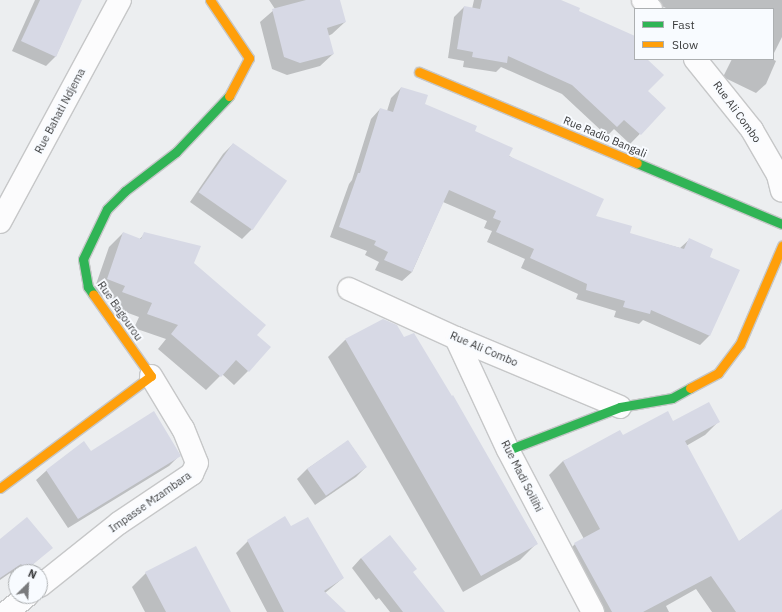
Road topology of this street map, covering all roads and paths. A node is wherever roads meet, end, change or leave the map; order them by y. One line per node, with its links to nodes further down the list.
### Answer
1 (120, 0): 8 (street, Rue Bahati Ndjema)
2 (210, 0): 13 (street, Rue Bagourou)
3 (643, 0): 4 (street)
4 (650, 8)
5 (696, 60): 7 (street, Rue Ali Combo)
6 (419, 72): 9 (street, Rue Radio Bangali)
7 (782, 191)
8 (0, 222)
9 (782, 224)
10 (782, 246): 14 (street)
11 (349, 289): 12 (street, Rue Ali Combo)
12 (456, 338): 14 (street, Rue Ali Combo); 15 (street, Rue Madi Soilihi)
13 (151, 376): 16 (street); 17 (street, Impasse Mzambara)
14 (620, 407): 15 (street)
15 (508, 450): 20 (street, Rue Madi Soilihi)
16 (0, 488)
17 (48, 580)
18 (17, 604): 19 (street)
19 (7, 612)
20 (593, 612)

